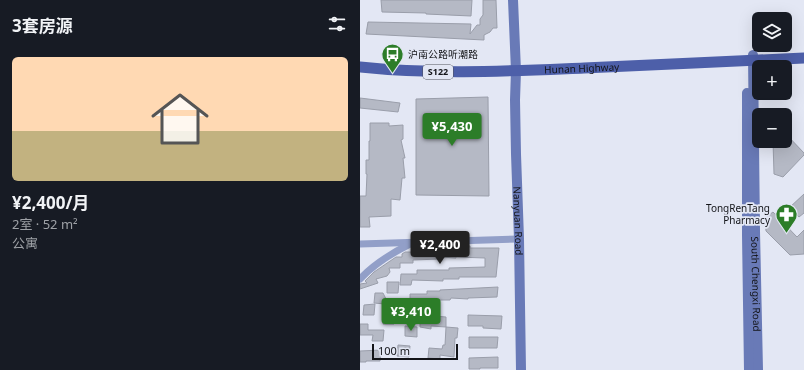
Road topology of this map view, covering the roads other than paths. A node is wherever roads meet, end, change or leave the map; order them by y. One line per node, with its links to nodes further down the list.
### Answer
1 (512, 0): 7 (main road, Nanyuan Road)
2 (804, 52): 3 (main road, Hunan Highway / S122)
3 (750, 58): 4 (main road, Hunan Highway / S122); 7 (main road, Hunan Highway / S122); 13 (main road, South Chengxi Road); 14 (main road, South Chengxi Road)
4 (804, 58)
5 (360, 62): 7 (main road, Hunan Highway / S122)
6 (360, 68): 7 (main road, Hunan Highway / S122)
7 (516, 68): 8 (main road, Nanyuan Road)
8 (519, 238): 9 (street); 12 (main road, Nanyuan Road)
9 (412, 243): 10 (street); 11 (street)
10 (360, 244)
11 (360, 279)
12 (521, 370)
13 (749, 370)
14 (758, 370)

